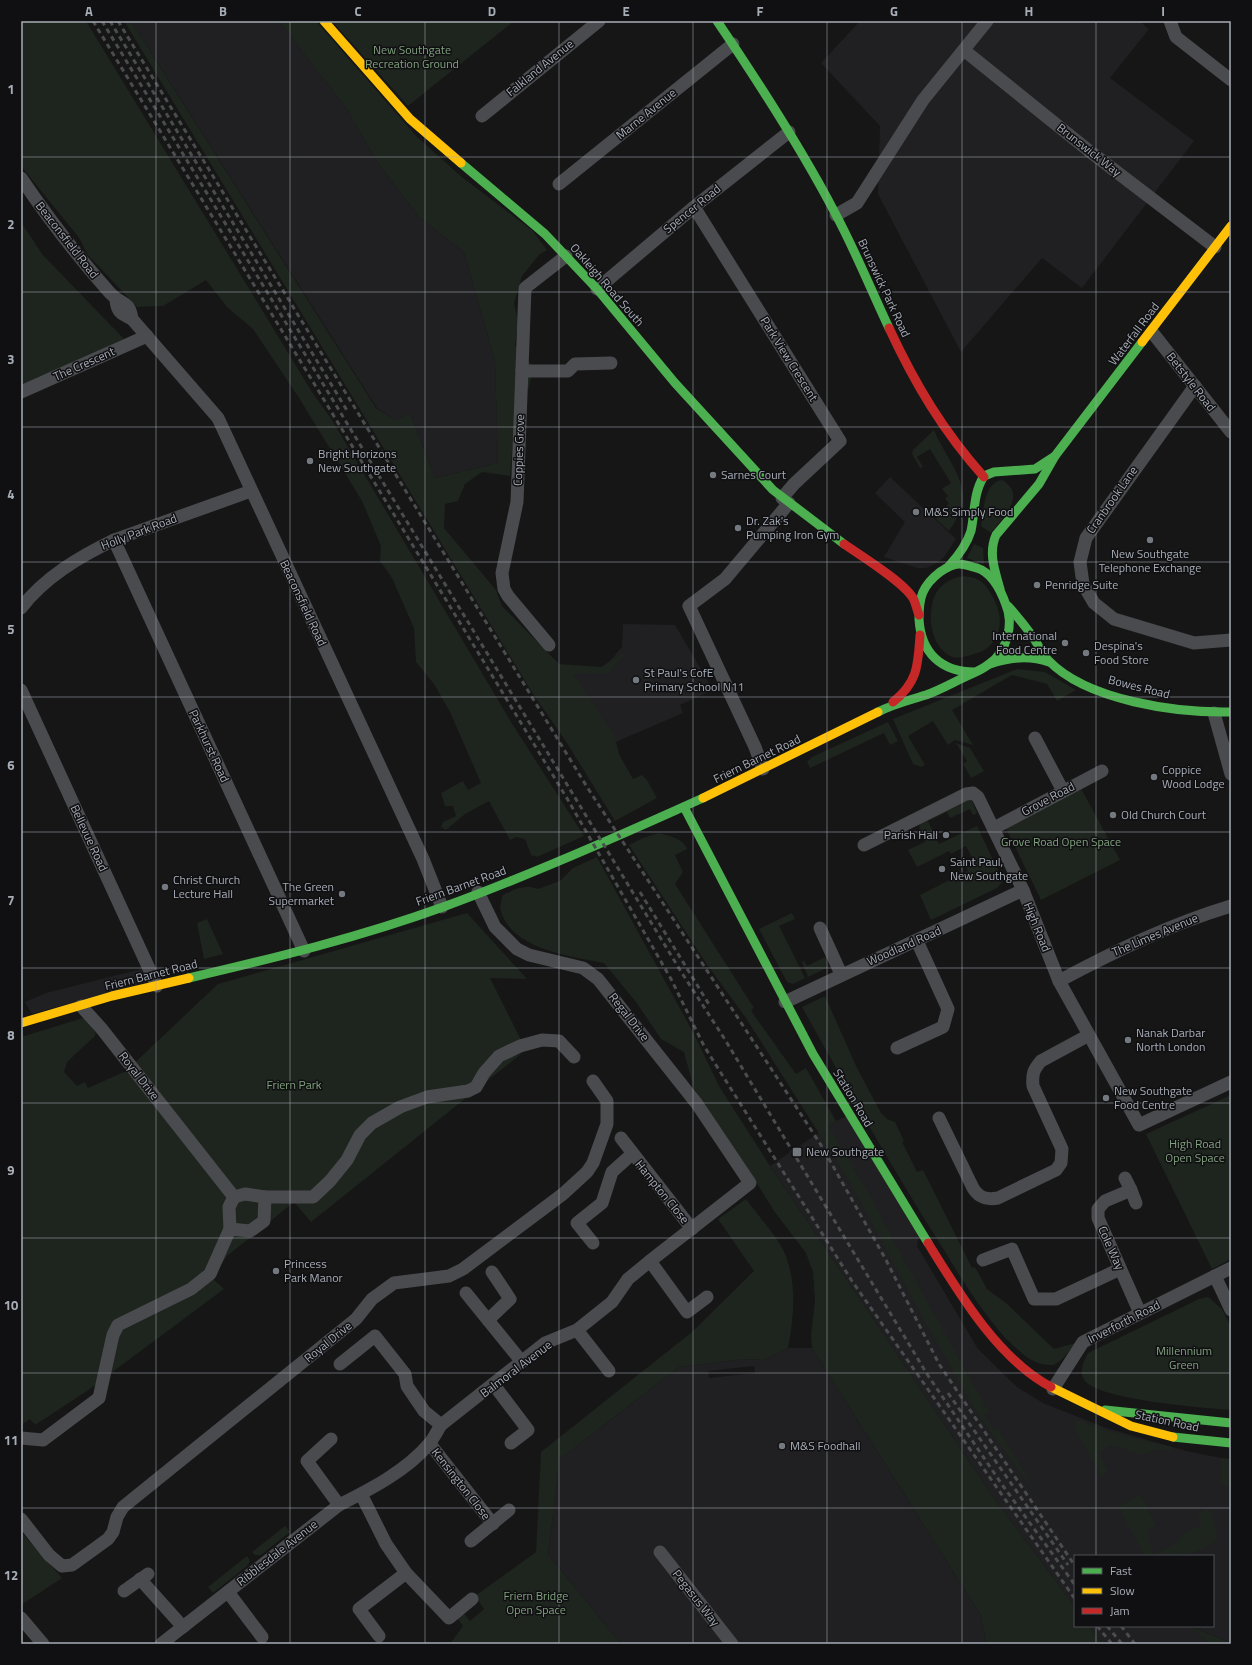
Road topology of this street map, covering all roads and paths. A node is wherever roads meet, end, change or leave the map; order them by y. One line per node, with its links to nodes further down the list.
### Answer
1 (324, 21): 17 (main road, Oakleigh Road South)
2 (599, 21): 9 (street, Falkland Avenue)
3 (717, 21): 6 (main road, Brunswick Park Road)
4 (987, 21): 7 (street)
5 (1170, 21): 8 (street)
6 (733, 44): 10 (main road, Brunswick Park Road); 12 (street, Marne Avenue)
7 (965, 51): 14 (street); 16 (street, Brunswick Way)
8 (1231, 80)
9 (482, 116)
10 (789, 132): 13 (street, Spencer Road); 14 (main road, Brunswick Park Road)
11 (21, 178): 20 (street, Beaconsfield Road)
12 (558, 184)
13 (694, 207): 18 (street, Spencer Road); 32 (street, Park View Crescent)
14 (836, 215): 28 (main road, Brunswick Park Road)
15 (1231, 226): 16 (main road, Waterfall Road)
16 (1215, 247): 19 (main road, Waterfall Road)
17 (566, 256): 18 (main road, Oakleigh Road South); 22 (street, Coppies Grove)
18 (597, 289): 32 (main road, Oakleigh Road South)
19 (1152, 332): 23 (street, Betstyle Road); 26 (main road, Waterfall Road)
20 (147, 336): 24 (street, The Crescent); 31 (street, Beaconsfield Road)
21 (611, 363): 22 (street)
22 (522, 371): 46 (street, Coppies Grove)
23 (1195, 386): 25 (street, Betstyle Road); 45 (street, Cranbrook Lane)
24 (21, 392)
25 (1231, 432)
26 (1055, 456): 27 (main road); 33 (main road)
27 (1006, 472): 28 (main road); 29 (main road)
28 (984, 476): 36 (main road)
29 (1016, 479)
30 (1021, 490): 33 (main road)
31 (250, 491): 34 (street, Holly Park Road); 65 (street, Beaconsfield Road)
32 (786, 501): 35 (main road, Oakleigh Road South); 55 (street)
33 (1018, 511): 40 (main road)
34 (114, 540): 42 (street, Holly Park Road); 68 (street, Parkhurst Road)
35 (872, 562): 38 (main road, Oakleigh Road South); 43 (main road, Oakleigh Road South)
36 (949, 566): 37 (main road); 40 (main road)
37 (937, 575): 39 (main road); 43 (main road)
38 (907, 576)
39 (918, 578)
40 (1000, 589): 41 (main road)
41 (1008, 606): 47 (main road, Bowes Road); 48 (main road)
42 (21, 608)
43 (919, 617): 44 (main road)
44 (920, 633): 49 (main road); 51 (main road, Friern Barnet Road)
45 (1231, 640)
46 (549, 645)
47 (1049, 662): 48 (main road, Bowes Road); 53 (main road, Bowes Road)
48 (990, 664): 49 (main road)
49 (975, 672): 51 (main road, Friern Barnet Road)
50 (21, 690): 71 (street, Bellevue Road)
51 (886, 708): 55 (main road, Friern Barnet Road)
52 (1231, 712): 53 (main road, Bowes Road)
53 (1214, 713): 57 (street)
54 (1035, 738): 58 (street)
55 (763, 769): 59 (main road, Friern Barnet Road)
56 (1102, 771): 58 (street, Grove Road)
57 (1231, 774)
58 (1063, 791): 60 (street, Grove Road)
59 (684, 807): 63 (main road, Friern Barnet Road); 72 (main road, Station Road)
60 (994, 828): 61 (street, High Road); 62 (street, High Road)
61 (864, 845)
62 (1023, 890): 67 (street, Woodland Road); 70 (street, High Road)
63 (478, 892): 65 (main road, Friern Barnet Road); 84 (street, Regal Drive)
64 (1231, 906): 70 (street, The Limes Avenue)
65 (442, 907): 68 (main road, Friern Barnet Road)
66 (820, 928): 69 (street)
67 (916, 941): 69 (street, Woodland Road); 76 (street)
68 (304, 951): 71 (main road, Friern Barnet Road)
69 (842, 974): 72 (street, Woodland Road)
70 (1059, 981): 75 (street, High Road)
71 (157, 986): 73 (main road, Friern Barnet Road)
72 (785, 1002): 108 (main road, Station Road)
73 (81, 1006): 74 (main road, Friern Barnet Road); 86 (street, Royal Drive)
74 (21, 1022)
75 (1089, 1035): 79 (street, High Road); 80 (street)
76 (897, 1048)
77 (574, 1057): 87 (street)
78 (593, 1081): 123 (street, Royal Drive)
79 (1231, 1082)
80 (939, 1118)
81 (621, 1138): 82 (street, Hampton Close)
82 (632, 1154): 90 (street, Hampton Close); 91 (street, Hampton Close)
83 (1125, 1178): 85 (street)
84 (750, 1183): 90 (street, Balmoral Avenue)
85 (1131, 1190): 88 (street); 95 (street, Cole Way)
86 (234, 1197): 87 (street); 89 (street)
87 (265, 1197): 89 (street)
88 (1136, 1203)
89 (230, 1229): 113 (street)
90 (692, 1229): 93 (street, Balmoral Avenue)
91 (593, 1243)
92 (982, 1260): 95 (street)
93 (650, 1261): 99 (street); 103 (street, Balmoral Avenue)
94 (1231, 1268): 97 (street, Inverforth Road)
95 (1120, 1269): 101 (street, Cole Way)
96 (492, 1272): 102 (street)
97 (1215, 1276): 100 (street); 101 (street, Inverforth Road)
98 (466, 1293): 102 (street)
99 (707, 1297)
100 (1231, 1310)
101 (1140, 1313): 108 (street, Inverforth Road)
102 (488, 1320): 104 (street)
103 (577, 1330): 104 (street, Balmoral Avenue); 106 (street)
104 (522, 1362): 107 (street, Balmoral Avenue)
105 (340, 1364): 112 (street)
106 (609, 1371)
107 (494, 1385): 112 (street, Balmoral Avenue); 116 (street)
108 (1053, 1390): 109 (main road, Station Road)
109 (1101, 1410): 110 (main road, Station Road); 115 (main road, Station Road)
110 (1185, 1419): 111 (main road, Station Road); 115 (main road)
111 (1231, 1423)
112 (441, 1425): 118 (street, Balmoral Avenue)
113 (21, 1438)
114 (331, 1439): 121 (street)
115 (1204, 1441): 117 (main road, Station Road)
116 (512, 1443)
117 (1231, 1443)
118 (430, 1444): 119 (street, Balmoral Avenue); 124 (street, Kensington Close)
119 (399, 1470): 120 (street, Ribblesdale Avenue)
120 (361, 1494): 121 (street, Ribblesdale Avenue); 127 (street)
121 (339, 1505): 129 (street, Ribblesdale Avenue)
122 (509, 1510): 124 (street, Kensington Close)
123 (21, 1519)
124 (493, 1524): 125 (street, Kensington Close)
125 (471, 1541)
126 (660, 1552): 137 (street, Pegasus Way)
127 (406, 1573): 130 (street); 133 (street)
128 (124, 1591): 132 (street)
129 (228, 1592): 132 (street, Ribblesdale Avenue); 134 (street)
130 (472, 1599)
131 (21, 1618): 136 (street)
132 (183, 1627): 135 (street, Ribblesdale Avenue)
133 (379, 1636)
134 (262, 1637)
135 (169, 1642)
136 (43, 1644)
137 (732, 1644)

